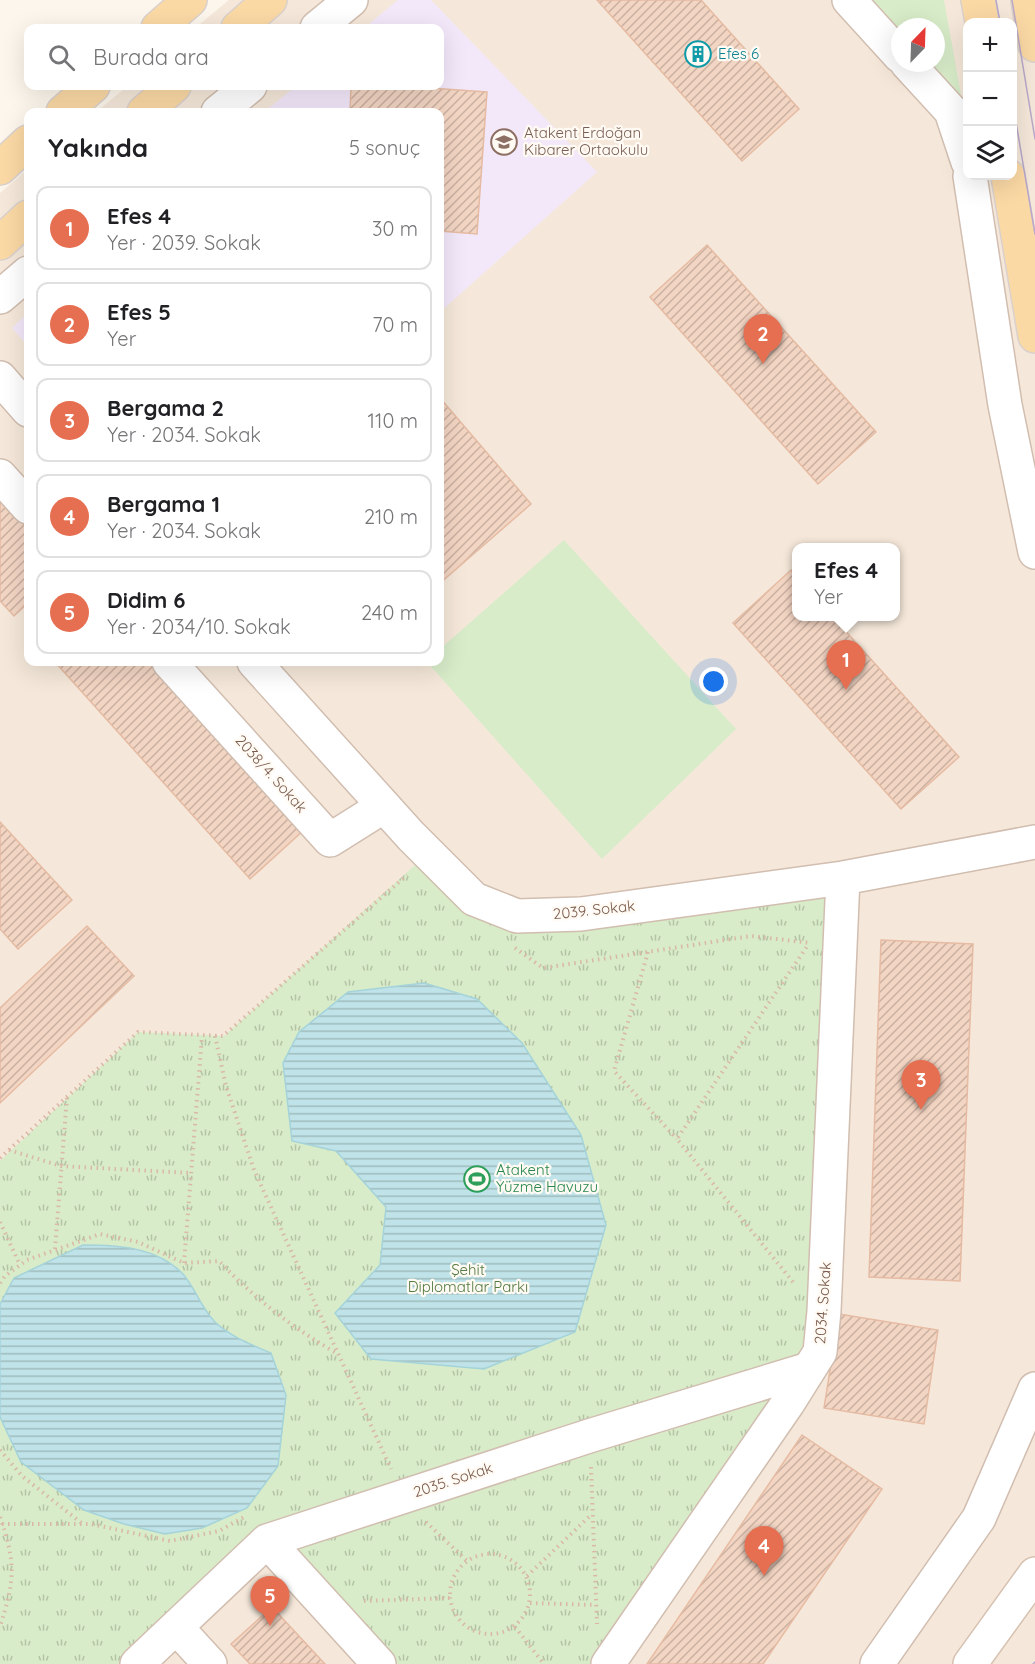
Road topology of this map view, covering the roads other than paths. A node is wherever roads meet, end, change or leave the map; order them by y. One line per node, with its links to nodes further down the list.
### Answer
1 (190, 0): 8 (main road)
2 (270, 0): 9 (main road)
3 (351, 0): 10 (street)
4 (849, 0): 12 (street)
5 (978, 0): 7 (main road)
6 (1028, 0): 11 (main road)
7 (981, 18)
8 (163, 24)
9 (243, 24)
10 (322, 24)
11 (1035, 45)
12 (891, 46)
13 (915, 72): 21 (street)
14 (88, 90): 17 (main road)
15 (169, 90): 18 (main road)
16 (245, 90): 19 (street)
17 (68, 108)
18 (149, 108)
19 (223, 108)
20 (24, 146): 22 (main road)
21 (963, 147)
22 (0, 168)
23 (971, 180): 34 (street)
24 (1009, 180): 29 (main road)
25 (24, 221): 26 (main road)
26 (0, 243)
27 (24, 276): 28 (street)
28 (0, 297)
29 (1035, 336)
30 (0, 378): 31 (street)
31 (24, 405)
32 (0, 476): 33 (street)
33 (24, 503)
34 (1035, 552)
35 (172, 666): 37 (street, 2038/4. Sokak)
36 (258, 666): 37 (street, 2039. Sokak)
37 (384, 807): 39 (street, 2039. Sokak)
38 (1035, 842): 39 (street, 2039. Sokak)
39 (842, 894): 40 (street, 2034. Sokak)
40 (810, 1369): 42 (street, 2035. Sokak); 45 (street, 2034. Sokak)
41 (1035, 1389): 49 (street)
42 (272, 1540): 44 (street, 2035. Sokak); 48 (street)
43 (1035, 1574): 50 (street)
44 (177, 1628): 46 (street, 2035. Sokak); 47 (street)
45 (603, 1649)
46 (137, 1664)
47 (210, 1664)
48 (379, 1664)
49 (877, 1664)
50 (970, 1664)

